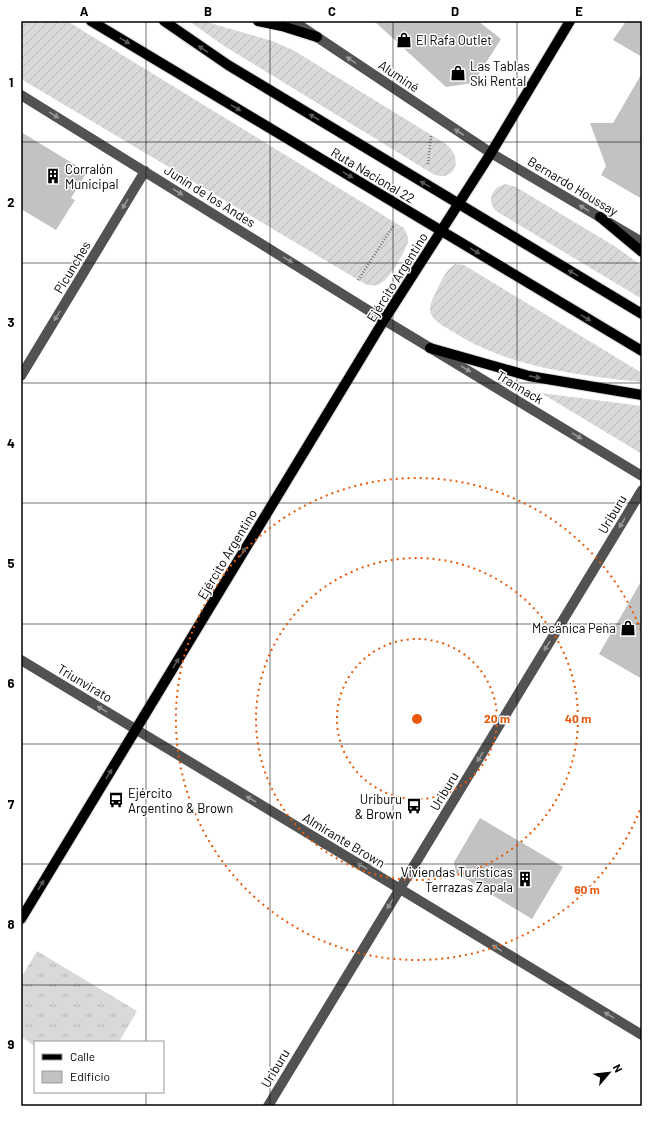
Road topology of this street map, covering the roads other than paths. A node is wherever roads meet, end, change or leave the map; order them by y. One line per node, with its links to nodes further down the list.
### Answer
1 (91, 21): 12 (main road, Ruta Nacional 22, one-way to 12)
2 (164, 21): 10 (main road, Ruta Nacional 22, one-way to 2)
3 (258, 21): 6 (main road)
4 (293, 21): 6 (street, Aluminé)
5 (570, 21): 8 (main road, Ejército Argentino)
6 (317, 37): 8 (street, Aluminé, one-way to 6)
7 (21, 94): 9 (street, Junín de los Andes, one-way to 9)
8 (491, 153): 10 (main road, Ejército Argentino); 11 (street, Bernardo Houssay, one-way to 8)
9 (145, 171): 16 (street, Junín de los Andes, one-way to 16); 19 (street, Picunches, one-way to 19)
10 (458, 204): 12 (main road, Ejército Argentino); 15 (main road, Ruta Nacional 22, one-way to 10)
11 (600, 217): 13 (street, Bernardo Houssay); 14 (main road)
12 (442, 231): 16 (main road, Ejército Argentino); 18 (main road, Ruta Nacional 22, one-way to 18)
13 (642, 242)
14 (642, 252)
15 (642, 314)
16 (384, 320): 17 (street, Trannack); 24 (main road, Ejército Argentino, one-way to 16)
17 (430, 348): 20 (main road, one-way to 20); 21 (street, Trannack, one-way to 21)
18 (642, 351)
19 (21, 376)
20 (642, 395)
21 (642, 476)
22 (642, 490): 25 (street, Uriburu, one-way to 25)
23 (21, 660): 24 (street, Triunvirato, one-way to 23)
24 (136, 729): 25 (street, Almirante Brown, one-way to 24); 26 (main road, Ejército Argentino, one-way to 24)
25 (400, 889): 27 (street, Almirante Brown, one-way to 25); 28 (street, Uriburu, one-way to 28)
26 (21, 919)
27 (642, 1035)
28 (268, 1106)

